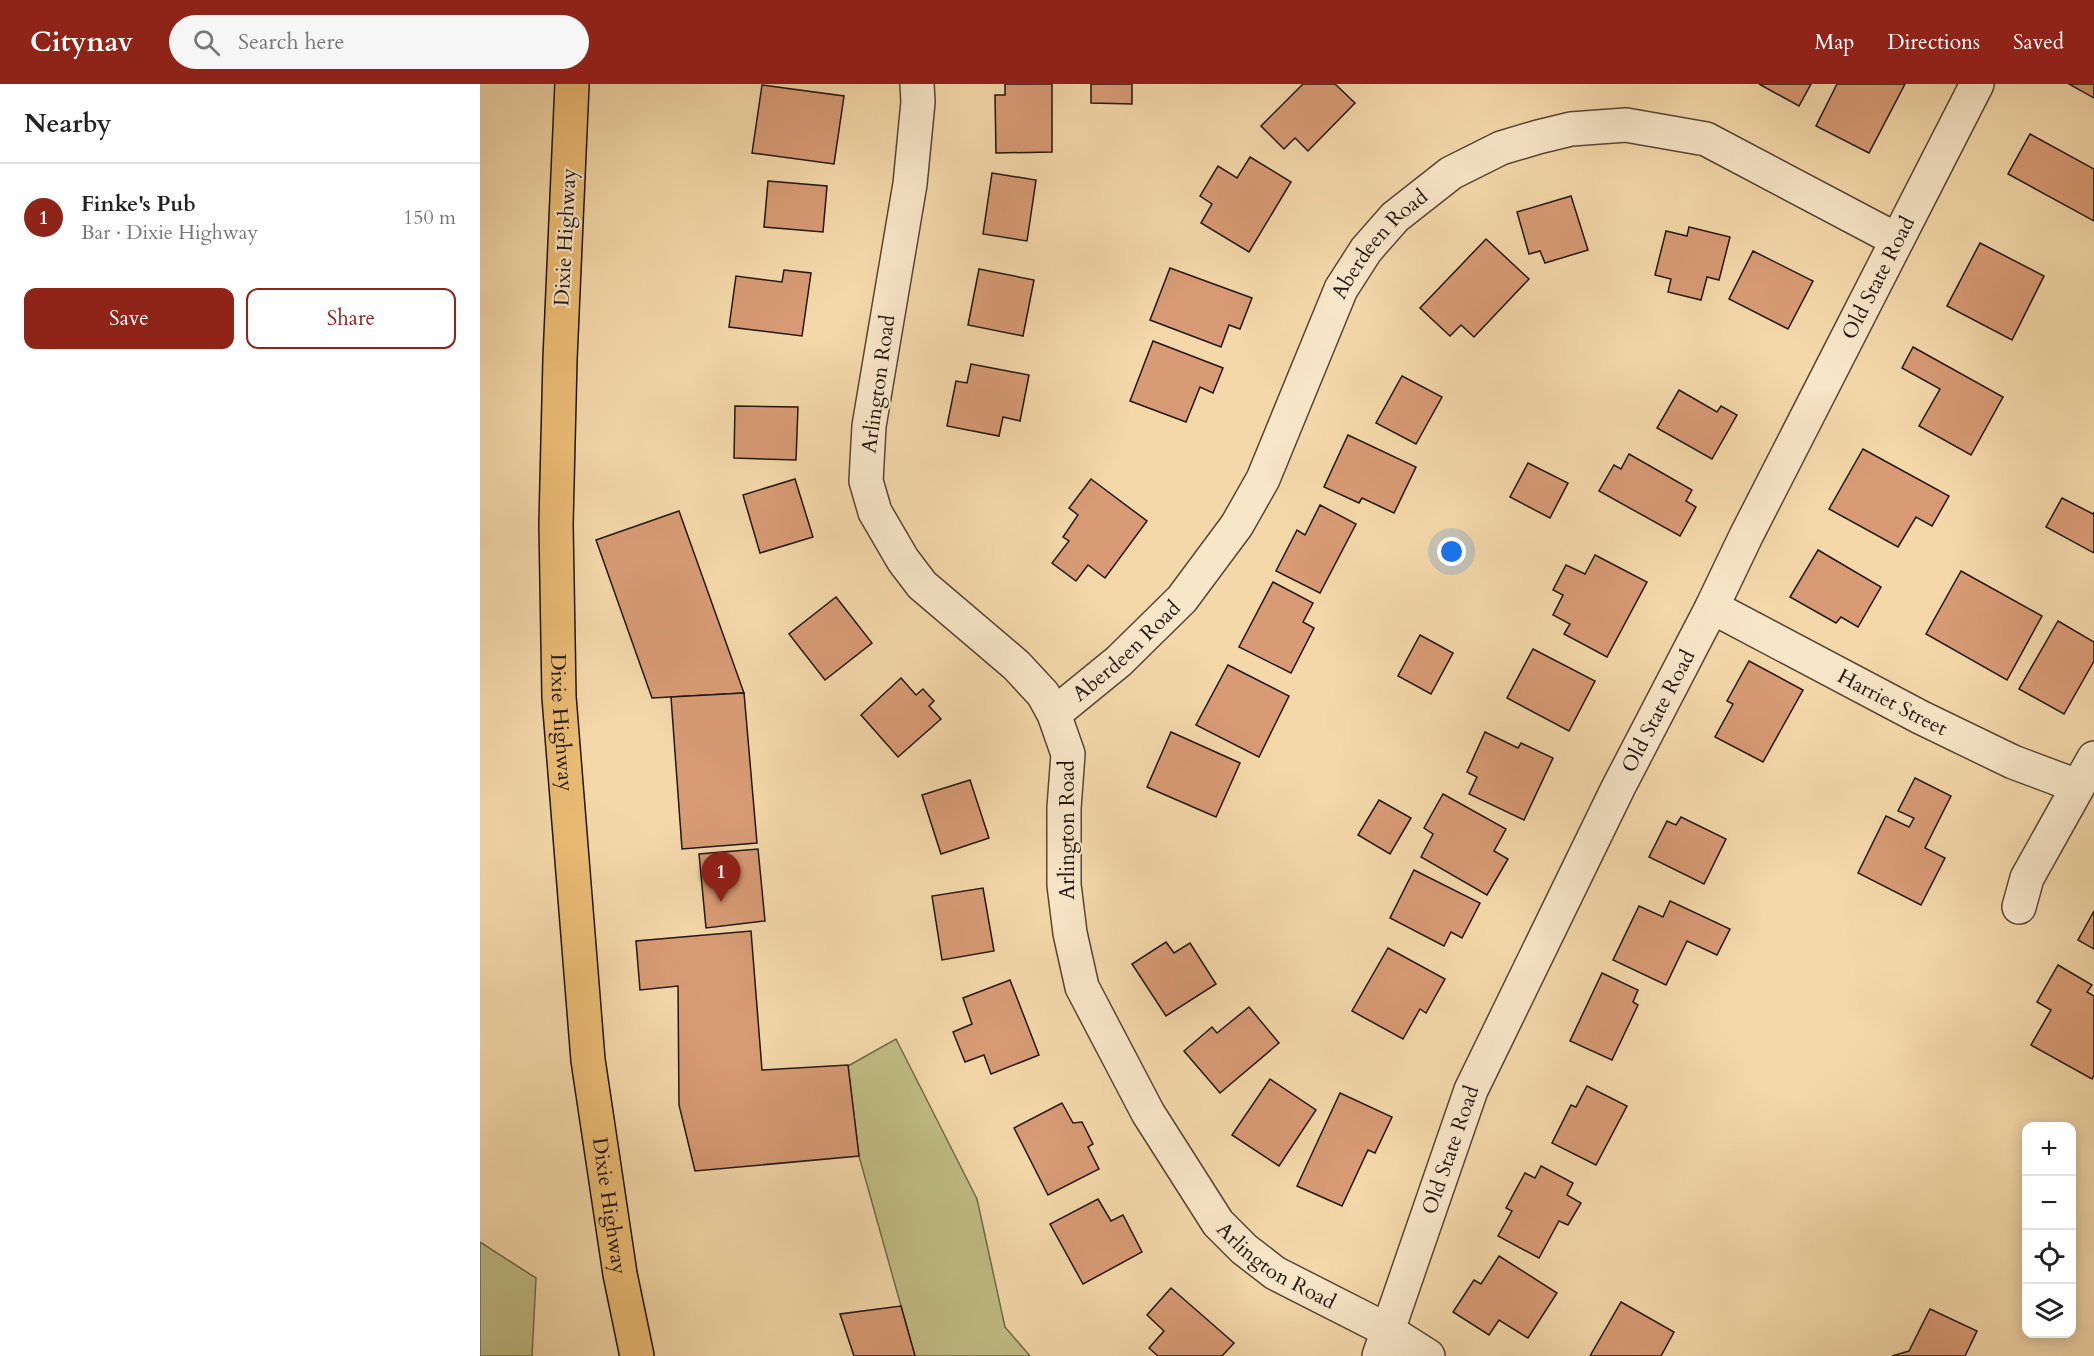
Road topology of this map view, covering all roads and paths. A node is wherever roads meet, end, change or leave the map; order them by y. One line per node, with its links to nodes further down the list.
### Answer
1 (572, 84): 11 (main road, Dixie Highway)
2 (917, 84): 6 (street, Arlington Road)
3 (1977, 84): 4 (street, Old State Road)
4 (1897, 240): 5 (street, Old State Road); 6 (street, Aberdeen Road)
5 (1712, 607): 8 (street, Harriet Street); 10 (street, Old State Road)
6 (1054, 714): 10 (street, Arlington Road)
7 (2094, 758): 8 (street)
8 (2077, 786): 9 (street)
9 (2019, 907)
10 (1383, 1343): 12 (street, Arlington Road)
11 (637, 1356)
12 (1428, 1356)

